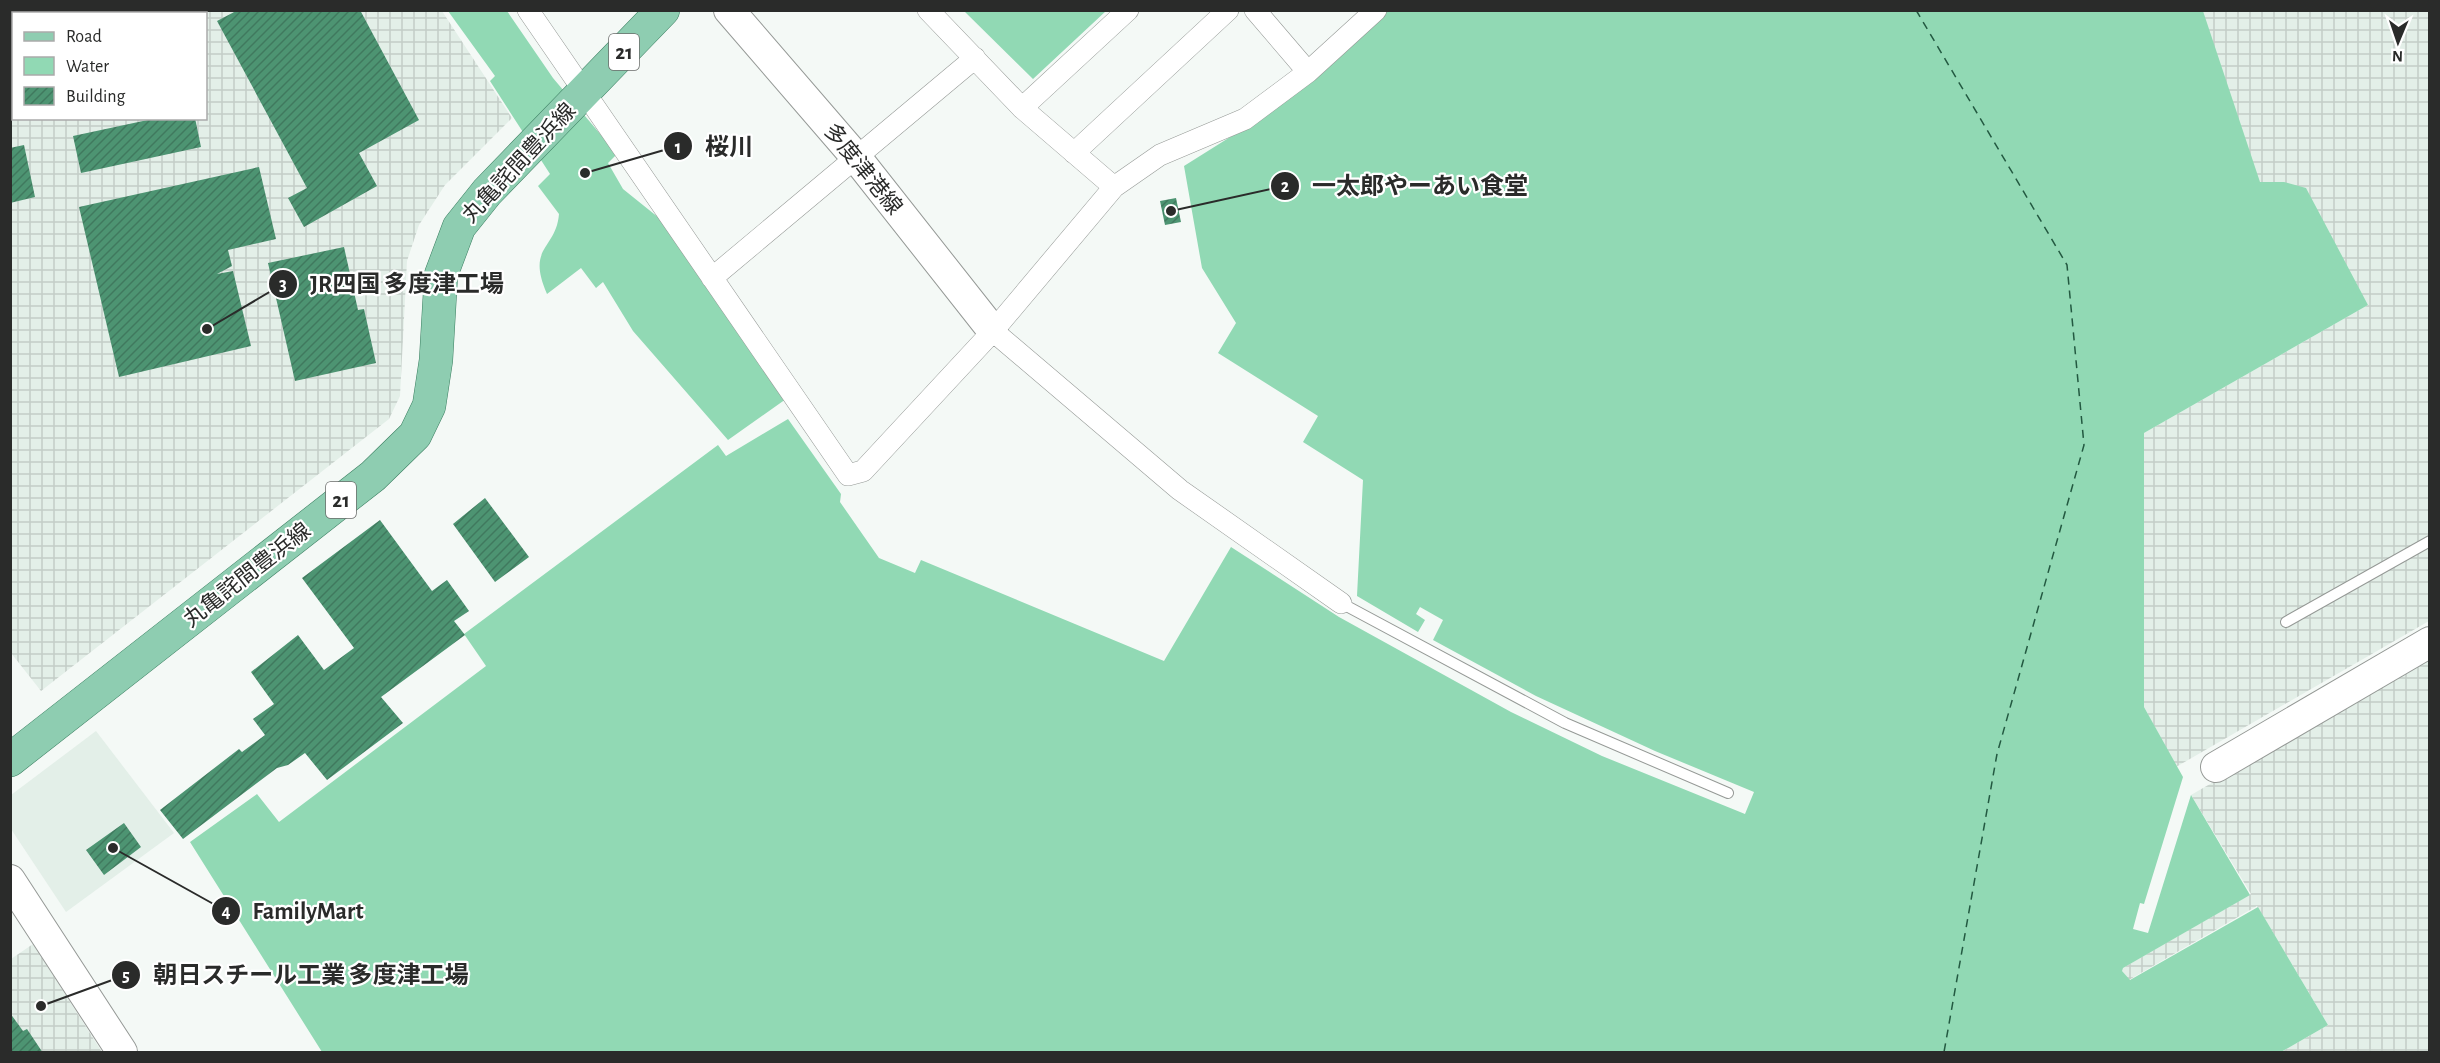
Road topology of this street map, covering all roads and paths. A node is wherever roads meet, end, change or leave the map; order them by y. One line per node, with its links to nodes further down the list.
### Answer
1 (528, 10): 11 (street)
2 (663, 10): 11 (main road, 丸亀詫間豊浜線 / 21)
3 (729, 10): 14 (street, 多度津港線)
4 (928, 10): 9 (street)
5 (1128, 10): 12 (street)
6 (1228, 10): 13 (street)
7 (1255, 10): 10 (street)
8 (1376, 10): 10 (street)
9 (975, 58): 12 (street); 14 (street)
10 (1308, 72): 15 (street)
11 (585, 93): 16 (street); 22 (main road, 丸亀詫間豊浜線 / 21)
12 (1022, 108): 13 (street)
13 (1074, 153): 15 (street)
14 (855, 156): 16 (street); 17 (street, 多度津港線)
15 (1114, 187): 17 (street)
16 (712, 278): 17 (street)
17 (993, 331): 19 (street)
18 (2430, 541): 20 (lane)
19 (1341, 603): 24 (lane)
20 (2286, 622)
21 (2430, 642): 23 (street)
22 (10, 760)
23 (2216, 767)
24 (1728, 794)
25 (10, 880): 26 (street)
26 (122, 1053)

